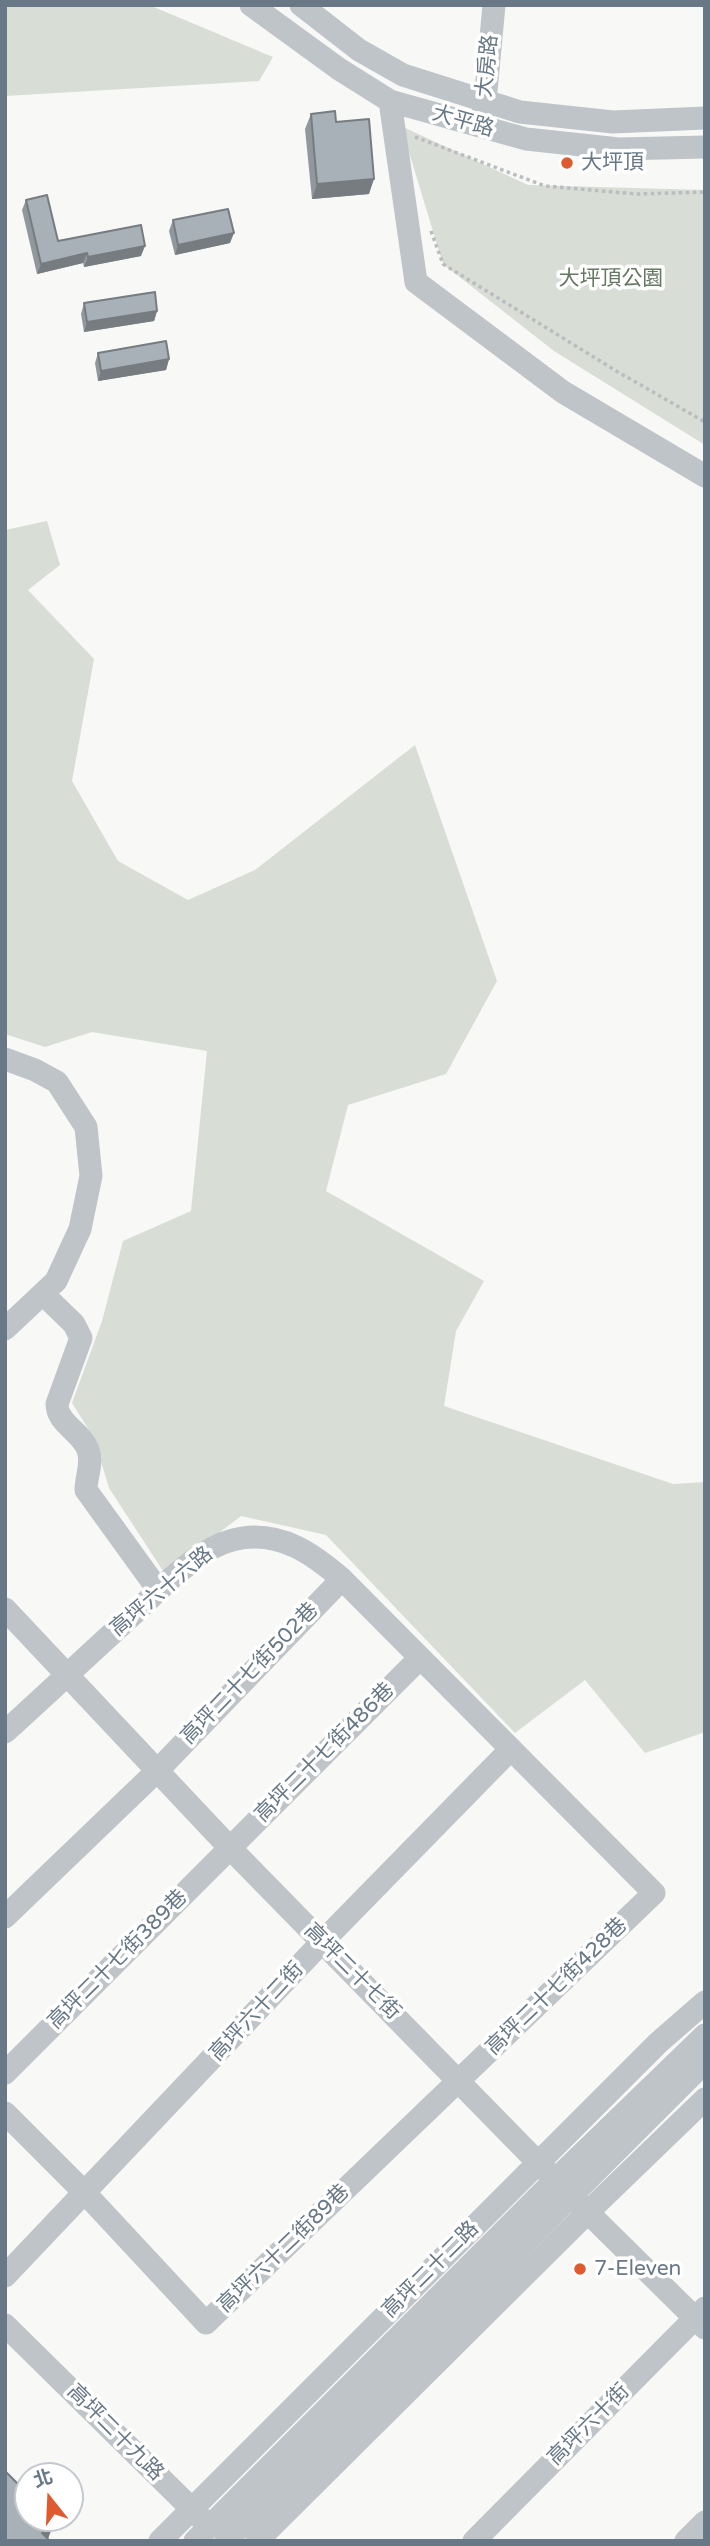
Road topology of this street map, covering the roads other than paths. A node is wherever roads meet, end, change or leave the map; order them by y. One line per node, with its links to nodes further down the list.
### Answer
1 (251, 5): 4 (street, 大平路)
2 (301, 5): 5 (street, 大平路)
3 (494, 5): 5 (street, 大房路)
4 (390, 101): 7 (street, 大平路); 9 (street)
5 (485, 102): 6 (street, 大平路); 7 (street, 大房路)
6 (705, 118)
7 (480, 127): 8 (street, 大平路)
8 (705, 147)
9 (705, 476)
10 (9, 1065): 11 (street)
11 (43, 1294): 12 (street); 14 (street)
12 (5, 1329)
13 (342, 1579): 14 (street, 高坪六十六路); 16 (street, 高坪六十六路); 20 (street, 高坪二十七街502巷)
14 (159, 1591): 17 (street, 高坪六十六路)
15 (5, 1609): 17 (street, 高坪二十七街)
16 (420, 1658): 19 (street, 高坪六十六路); 21 (street, 高坪二十七街486巷)
17 (67, 1675): 18 (street, 高坪六十六路); 20 (street, 高坪二十七街)
18 (5, 1732)
19 (511, 1749): 22 (street, 高坪六十六路); 24 (street, 高坪六十二街)
20 (158, 1770): 21 (street, 高坪二十七街); 23 (street, 高坪二十七街502巷)
21 (230, 1848): 24 (street, 高坪二十七街); 28 (street, 高坪二十七街389巷)
22 (654, 1893): 29 (street, 高坪二十七街428巷)
23 (5, 1917)
24 (323, 1942): 29 (street, 高坪二十七街); 33 (street, 高坪六十二街)
25 (705, 2003): 32 (street, 高坪二十二路)
26 (705, 2035): 34 (street, 高坪二十二路)
27 (705, 2062): 34 (street, 高坪二十二路)
28 (5, 2073)
29 (460, 2081): 32 (street, 高坪二十七街); 33 (street, 高坪六十二街89巷)
30 (705, 2099): 34 (street, 高坪二十二路)
31 (5, 2113): 33 (street)
32 (538, 2163): 34 (street, 高坪二十七街); 38 (street, 高坪二十二路)
33 (85, 2193): 35 (street, 高坪六十二街)
34 (571, 2196): 36 (street, 高坪二十七街); 40 (street, 高坪二十二路); 42 (street, 高坪二十二路)
35 (5, 2276)
36 (701, 2318): 43 (street, 高坪六十街)
37 (5, 2325): 38 (street, 高坪二十九路)
38 (192, 2509): 40 (street, 高坪二十九路); 41 (street, 高坪二十二路)
39 (705, 2522): 44 (street)
40 (214, 2537)
41 (160, 2541)
42 (257, 2541)
43 (474, 2541)
44 (686, 2541)

